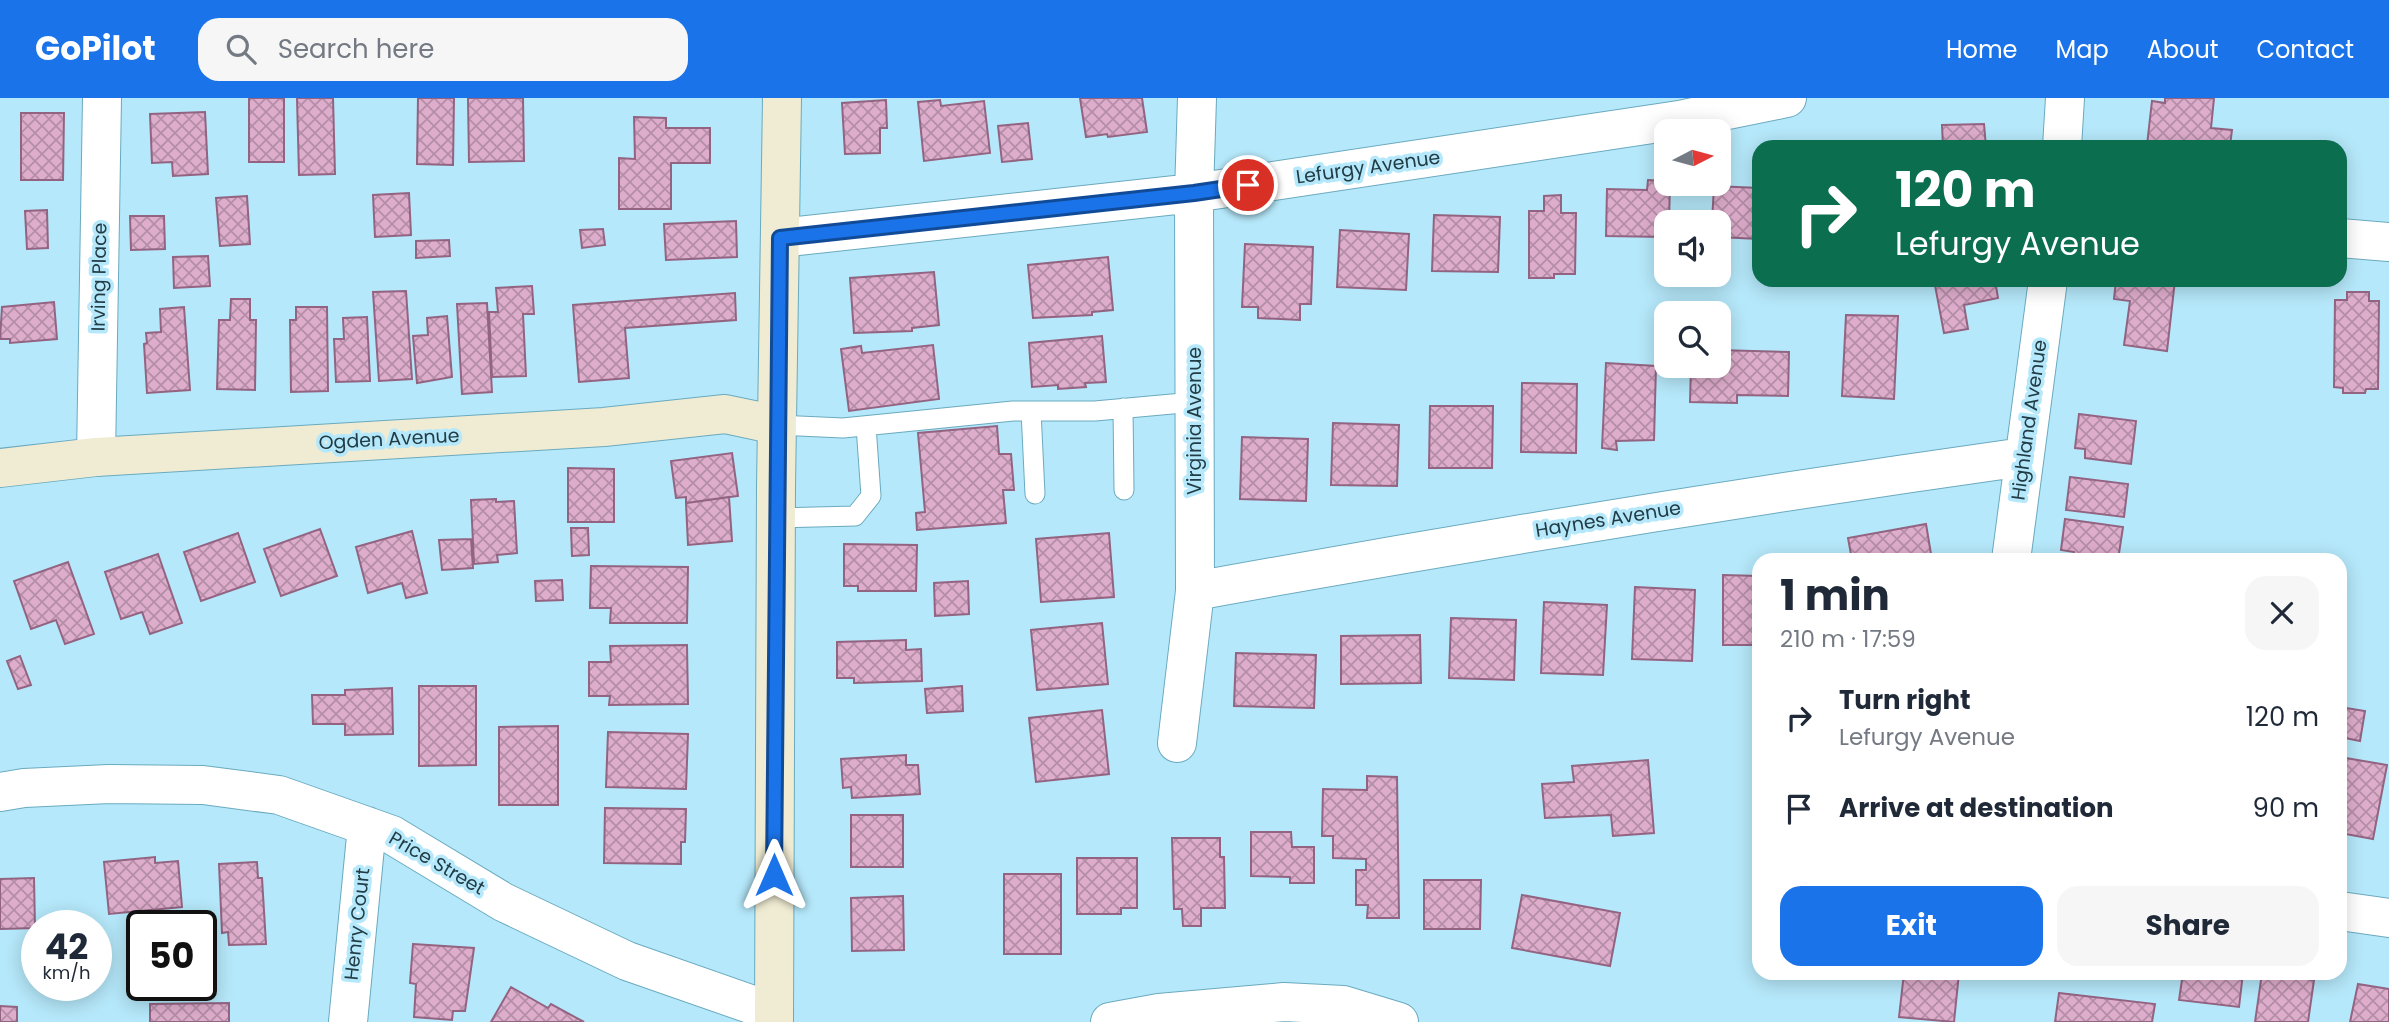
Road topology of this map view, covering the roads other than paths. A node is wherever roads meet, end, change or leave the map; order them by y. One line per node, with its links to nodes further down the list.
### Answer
1 (102, 98): 17 (street, Irving Place)
2 (782, 98): 8 (main road)
3 (1196, 98): 7 (street, Virginia Avenue)
4 (1787, 98): 7 (street, Lefurgy Avenue)
5 (2065, 98): 6 (street)
6 (2062, 140)
7 (1194, 193): 8 (street, Lefurgy Avenue); 12 (street, Virginia Avenue)
8 (780, 238): 15 (main road)
9 (2347, 239): 10 (street)
10 (2389, 242)
11 (2047, 287): 18 (street, Highland Avenue)
12 (1194, 402): 13 (lane); 24 (street, Virginia Avenue)
13 (1123, 408): 14 (lane); 20 (lane)
14 (1031, 411): 16 (lane); 21 (lane)
15 (777, 425): 16 (lane); 17 (main road, Ogden Avenue); 22 (main road)
16 (866, 426): 22 (lane)
17 (96, 457): 19 (main road, Ogden Avenue)
18 (2023, 457): 23 (street, Highland Avenue); 24 (street, Haynes Avenue)
19 (0, 468)
20 (1125, 490)
21 (1035, 494)
22 (776, 518): 30 (main road)
23 (2012, 553)
24 (1195, 591): 25 (street, Virginia Avenue)
25 (1177, 743)
26 (0, 792): 27 (street, Price Street)
27 (367, 826): 30 (street, Price Street); 32 (street, Henry Court)
28 (2347, 912): 29 (street)
29 (2389, 918)
30 (774, 1017)
31 (1159, 1018): 33 (street); 34 (street)
32 (348, 1022)
33 (1110, 1022)
34 (1399, 1022)

